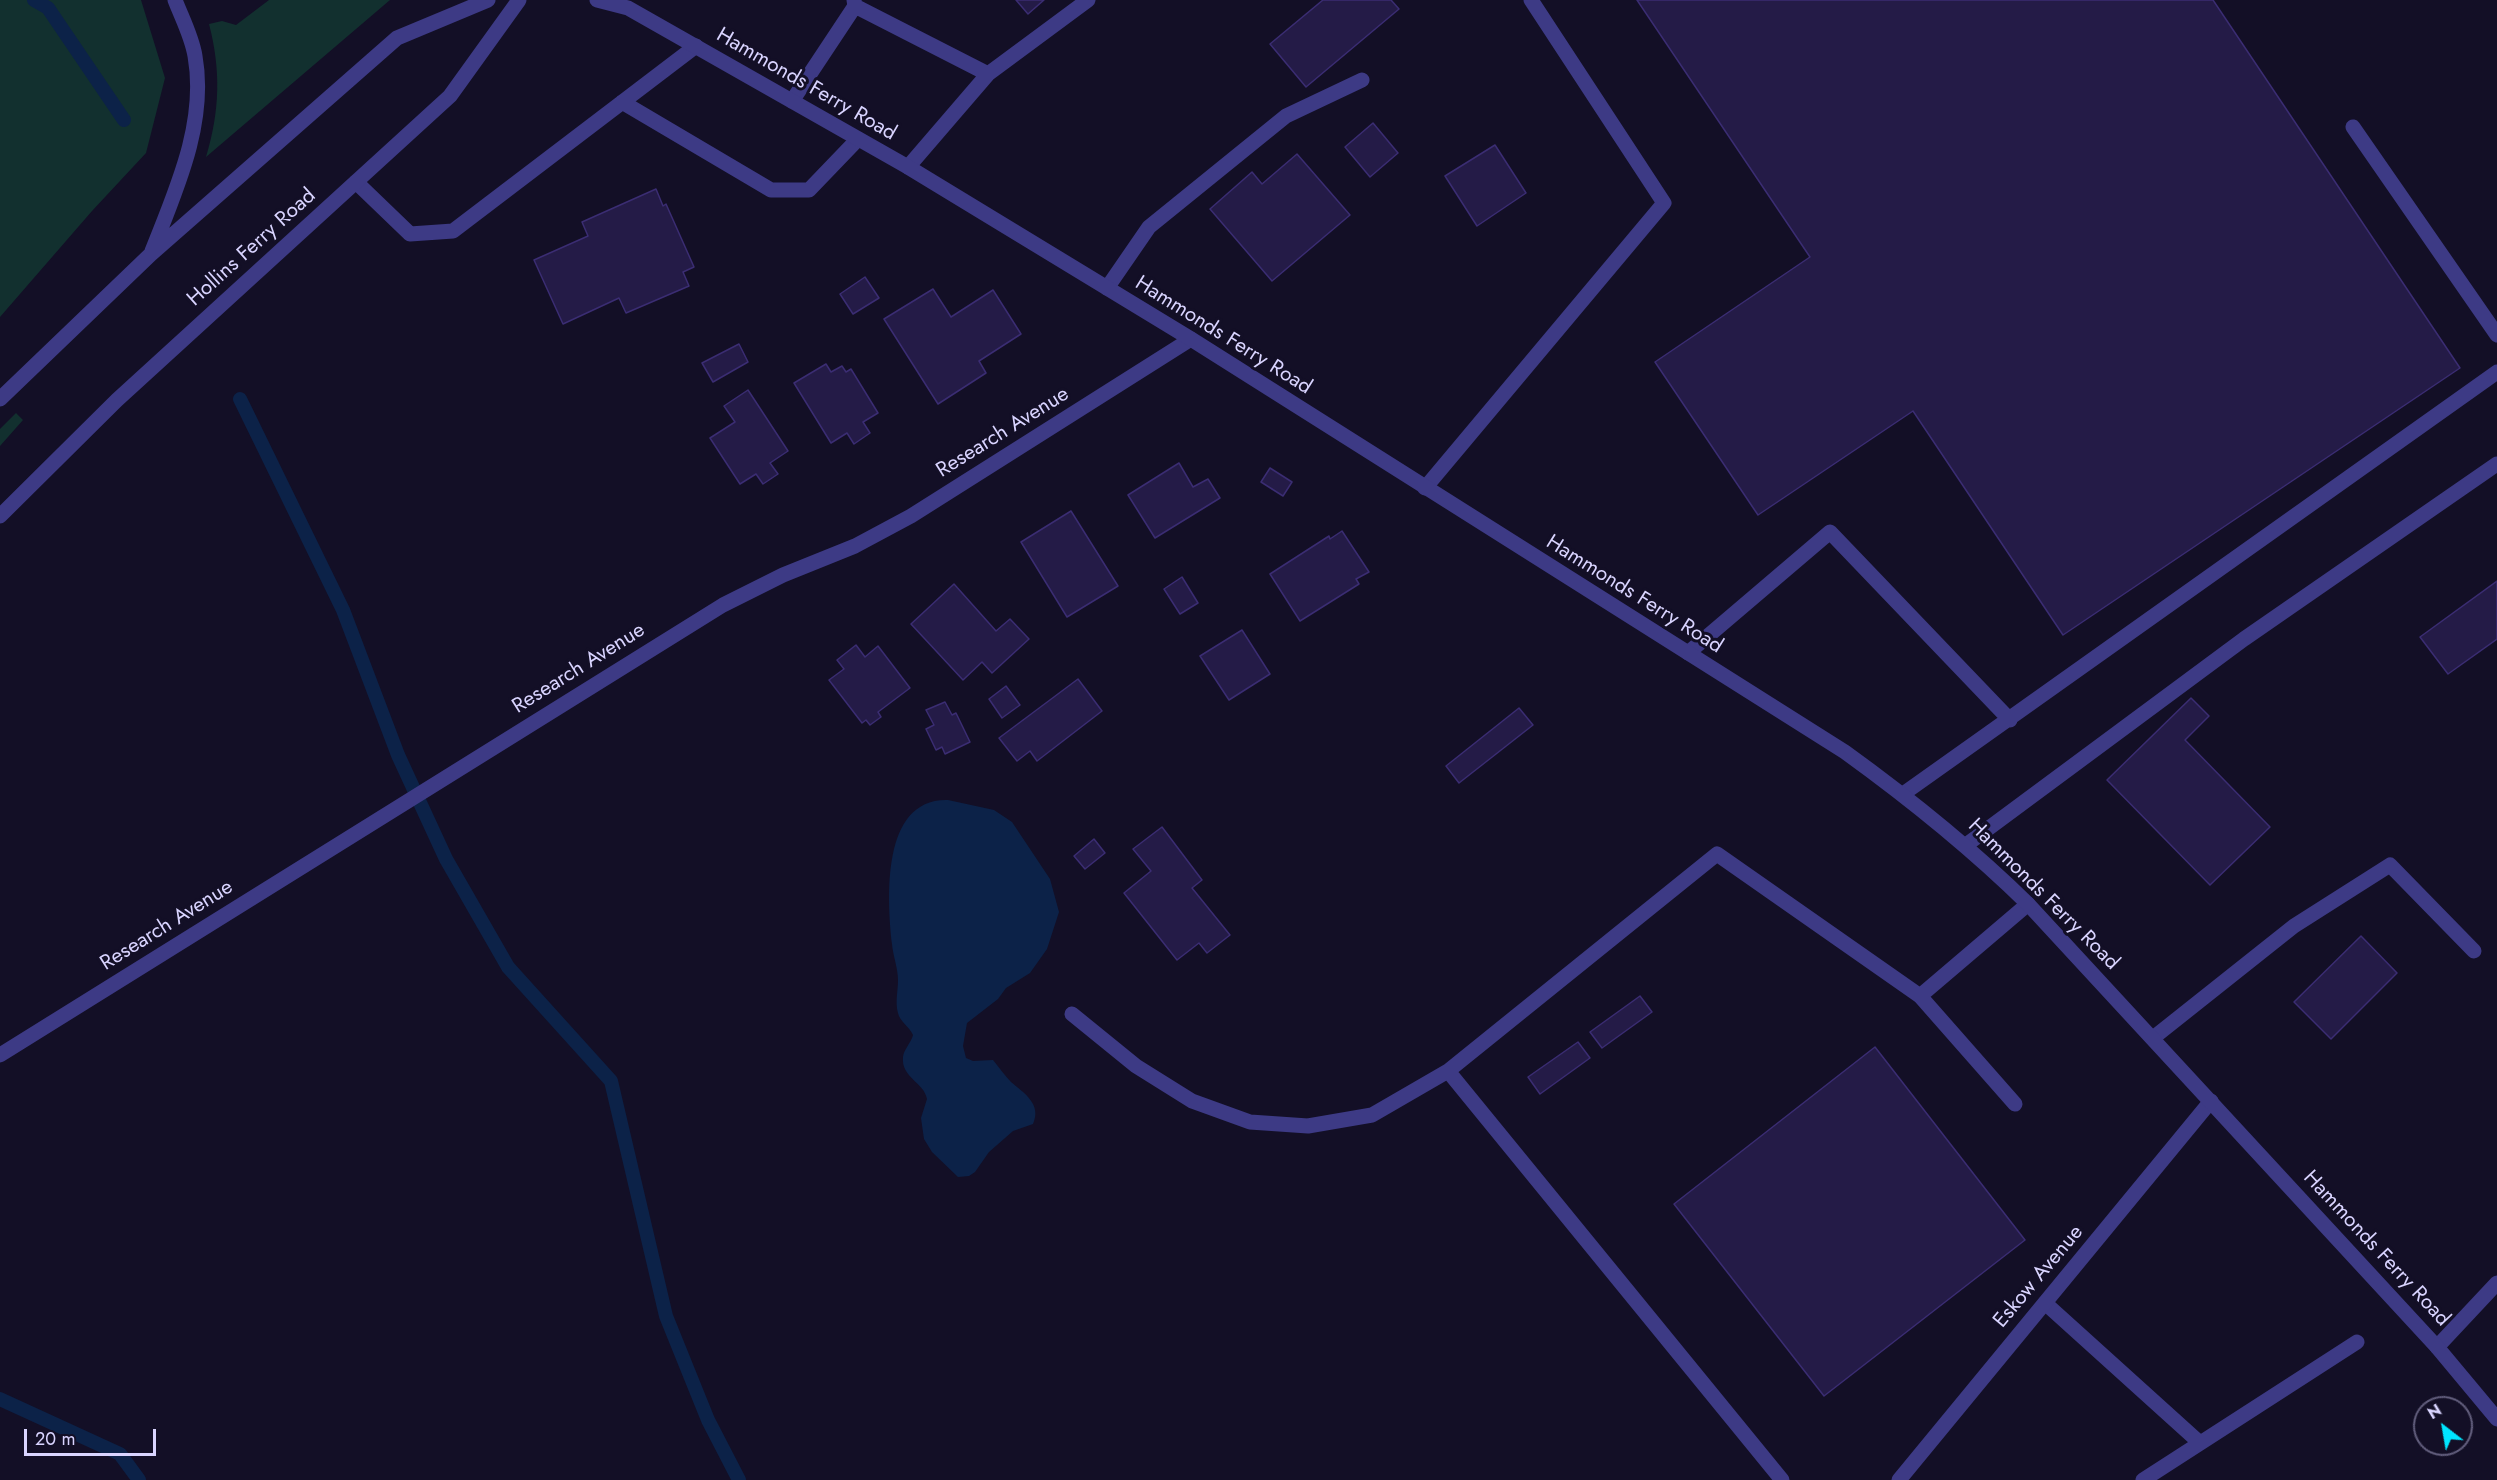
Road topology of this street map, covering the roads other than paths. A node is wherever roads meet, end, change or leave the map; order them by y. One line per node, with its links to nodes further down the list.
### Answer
1 (175, 0): 17 (street)
2 (488, 0): 17 (street)
3 (519, 0): 16 (street, Hollins Ferry Road)
4 (597, 0): 8 (street, Hammonds Ferry Road)
5 (1088, 0): 9 (street)
6 (1531, 0): 24 (street)
7 (854, 3): 9 (street); 11 (street)
8 (696, 46): 11 (street, Hammonds Ferry Road); 12 (street)
9 (988, 74): 15 (street)
10 (1362, 80): 18 (street)
11 (792, 101): 14 (street, Hammonds Ferry Road)
12 (622, 102): 14 (street); 16 (street)
13 (2353, 127): 19 (street)
14 (858, 139): 15 (street, Hammonds Ferry Road)
15 (908, 167): 18 (street, Hammonds Ferry Road)
16 (356, 182): 25 (street, Hollins Ferry Road)
17 (151, 254): 22 (street)
18 (1107, 288): 20 (street, Hammonds Ferry Road)
19 (2497, 335)
20 (1191, 339): 24 (street, Hammonds Ferry Road); 35 (street, Research Avenue)
21 (2497, 372): 27 (street)
22 (0, 399)
23 (2497, 464): 29 (street)
24 (1425, 488): 26 (street, Hammonds Ferry Road)
25 (0, 516)
26 (1688, 653): 27 (street); 28 (street, Hammonds Ferry Road)
27 (2010, 720): 28 (street)
28 (1903, 794): 29 (street, Hammonds Ferry Road)
29 (1966, 845): 30 (street, Hammonds Ferry Road)
30 (2028, 904): 32 (street); 34 (street, Hammonds Ferry Road)
31 (2474, 951): 34 (street)
32 (1920, 996): 36 (street); 38 (street)
33 (1072, 1014): 36 (street)
34 (2153, 1038): 37 (street, Hammonds Ferry Road)
35 (0, 1055)
36 (1448, 1071): 45 (street)
37 (2211, 1101): 40 (street, Eskow Avenue); 42 (street, Hammonds Ferry Road)
38 (2015, 1104)
39 (2497, 1282): 42 (street)
40 (2045, 1303): 44 (street); 46 (street, Eskow Avenue)
41 (2357, 1342): 44 (street)
42 (2437, 1347): 43 (street, Hammonds Ferry Road)
43 (2497, 1419)
44 (2200, 1443): 47 (street)
45 (1782, 1480)
46 (1899, 1480)
47 (2143, 1480)

